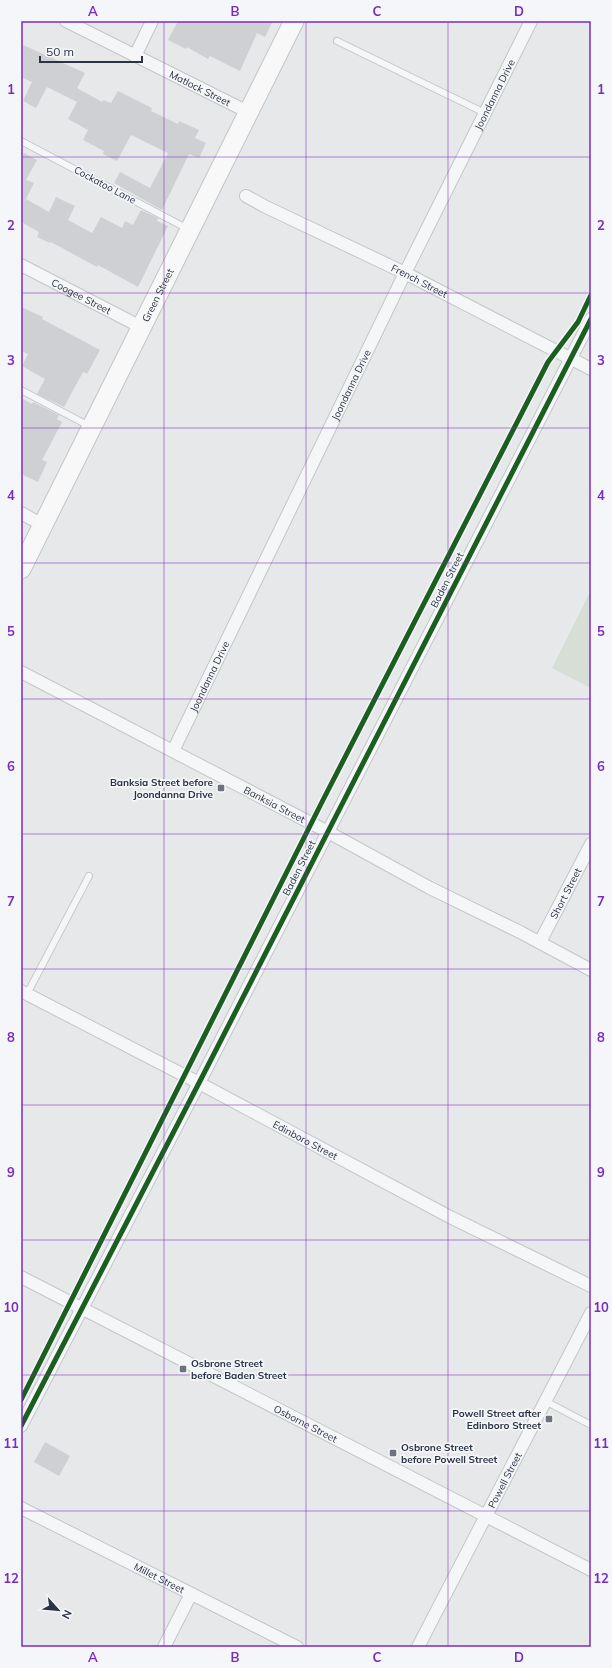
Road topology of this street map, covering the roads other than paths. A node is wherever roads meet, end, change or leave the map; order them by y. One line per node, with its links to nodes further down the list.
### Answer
1 (66, 21): 6 (street, Matlock Street)
2 (152, 21): 6 (street)
3 (294, 21): 7 (main road, Green Street)
4 (531, 21): 8 (street, Joondanna Drive)
5 (337, 41): 8 (lane)
6 (134, 56): 7 (street, Matlock Street)
7 (248, 112): 11 (main road, Green Street)
8 (485, 113): 13 (street, Joondanna Drive)
9 (21, 141): 11 (lane, Cockatoo Lane)
10 (246, 196): 13 (street, French Street)
11 (189, 230): 15 (main road, Green Street)
12 (21, 265): 15 (street, Coogee Street)
13 (405, 273): 16 (street, French Street); 24 (street, Joondanna Drive)
14 (591, 319): 16 (street, Baden Street)
15 (141, 327): 19 (main road, Green Street)
16 (570, 359): 17 (street, French Street); 25 (street, Baden Street)
17 (591, 369)
18 (21, 390): 19 (lane)
19 (92, 427): 21 (main road, Green Street)
20 (21, 513): 21 (street)
21 (43, 524): 22 (main road, Green Street)
22 (21, 569)
23 (21, 672): 24 (street, Banksia Street)
24 (172, 751): 25 (street, Banksia Street)
25 (328, 832): 28 (street, Banksia Street); 31 (street, Baden Street)
26 (591, 844): 28 (street, Short Street)
27 (89, 876): 30 (lane)
28 (540, 942): 29 (street, Banksia Street)
29 (591, 970)
30 (24, 993): 31 (street, Edinboro Street)
31 (199, 1083): 33 (street, Edinboro Street); 34 (street, Baden Street)
32 (21, 1277): 34 (street, Osborne Street)
33 (591, 1286)
34 (82, 1308): 38 (street, Baden Street); 40 (street, Osborne Street)
35 (591, 1313): 36 (street, Powell Street)
36 (545, 1401): 37 (lane); 40 (street, Powell Street)
37 (591, 1425)
38 (21, 1426)
39 (21, 1508): 42 (street, Millet Street)
40 (486, 1516): 41 (street, Osborne Street); 45 (street, Powell Street)
41 (591, 1570)
42 (191, 1594): 43 (street); 44 (street, Millet Street)
43 (164, 1647)
44 (297, 1647)
45 (418, 1647)

